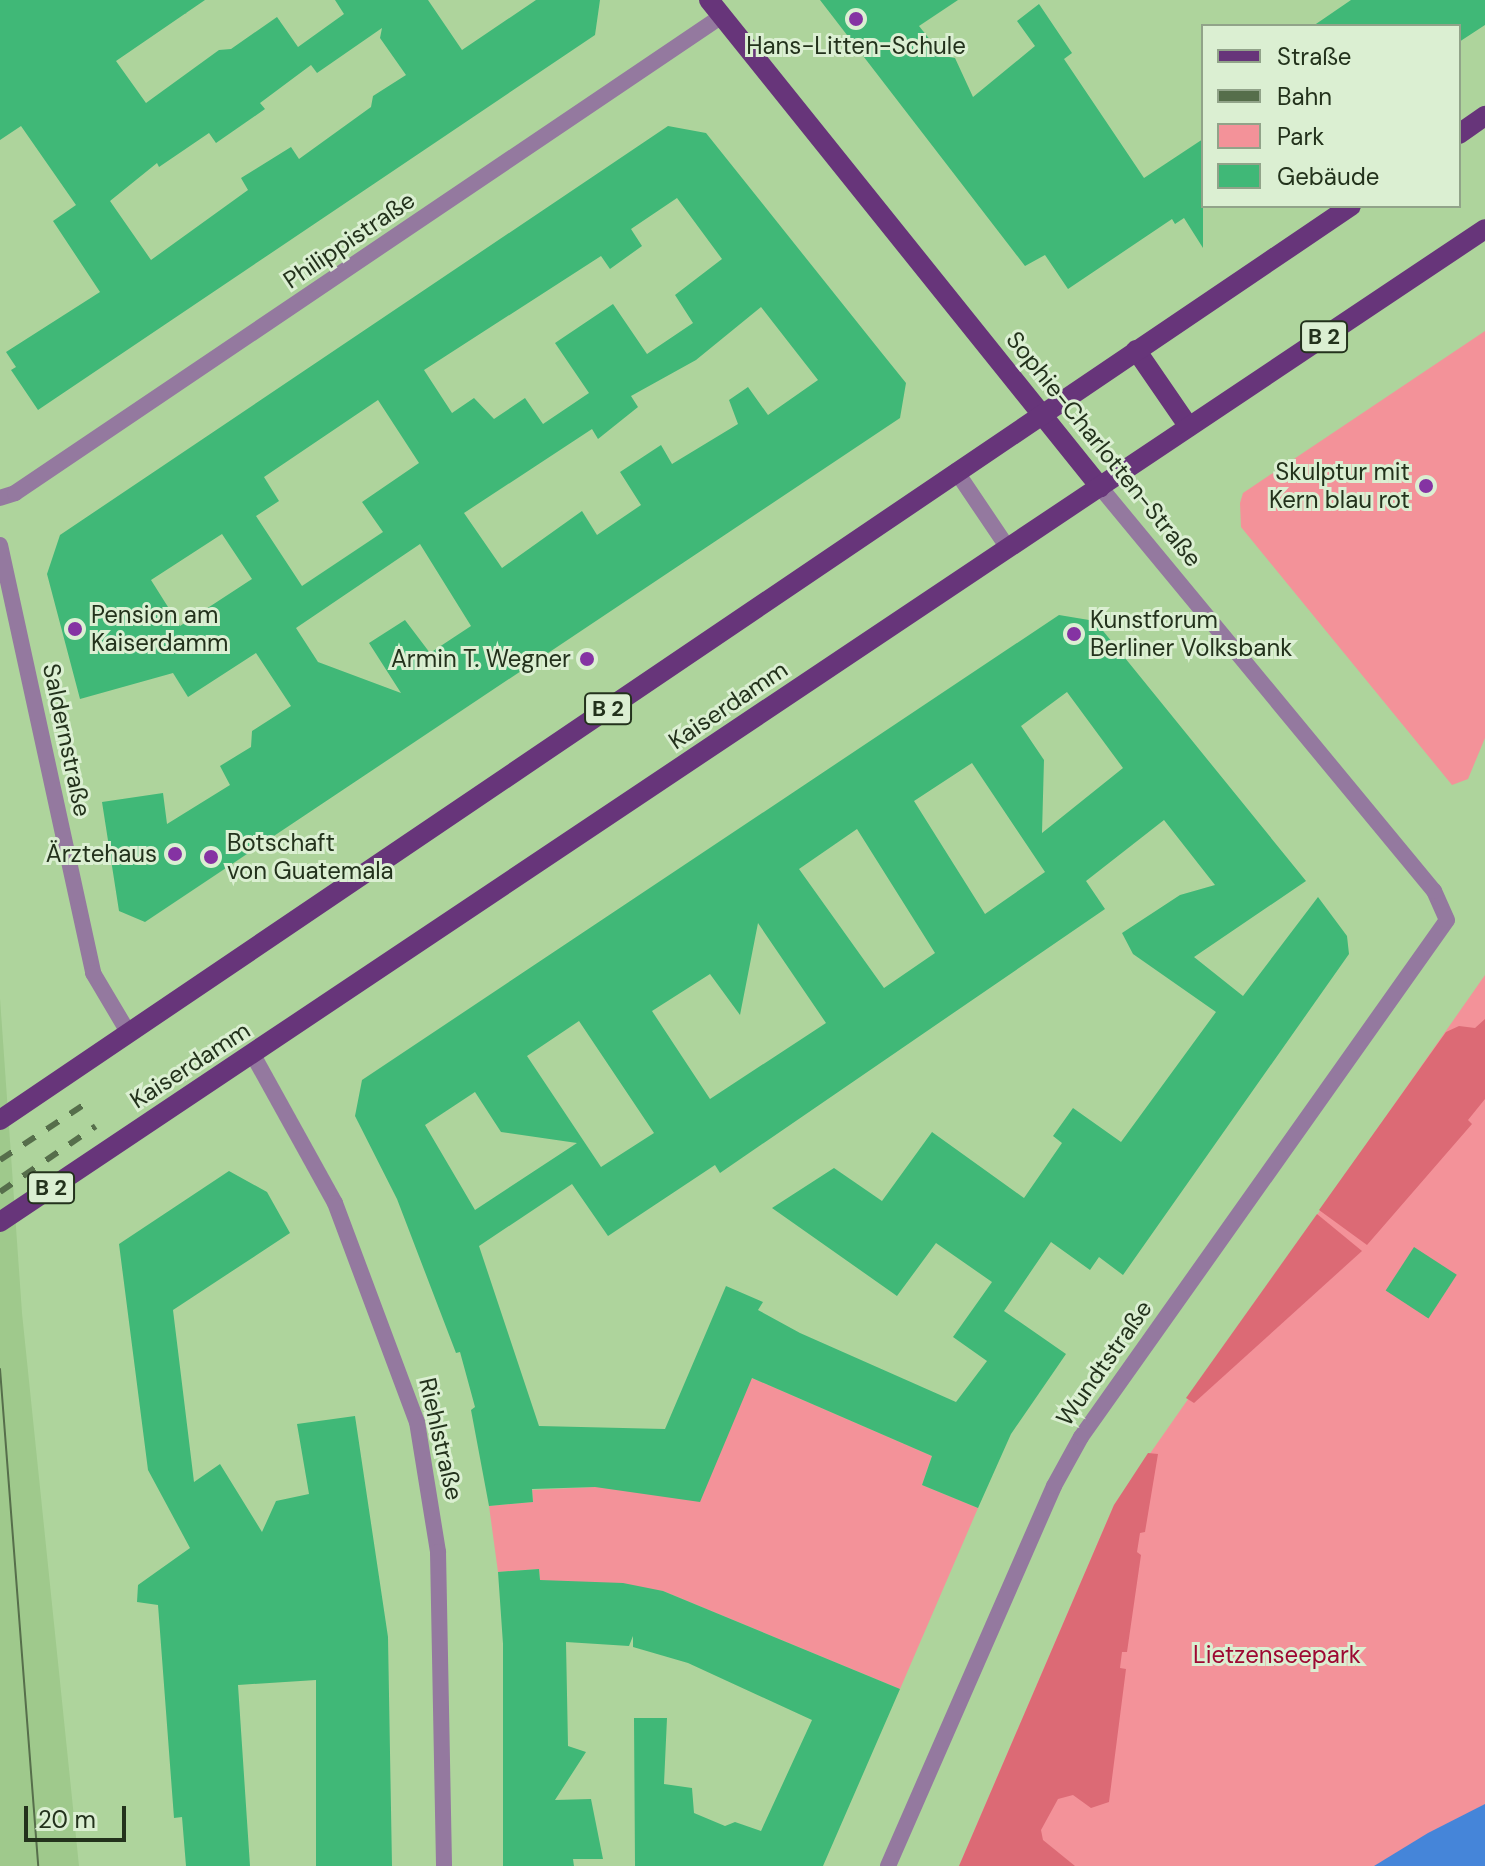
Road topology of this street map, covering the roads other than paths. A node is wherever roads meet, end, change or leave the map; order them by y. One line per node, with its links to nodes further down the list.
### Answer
1 (715, 8): 7 (main road, Sophie-Charlotten-Straße); 11 (street, Philippistraße)
2 (1485, 116): 3 (main road)
3 (1461, 133)
4 (1348, 208): 6 (main road, B 2)
5 (1485, 229): 8 (main road, Kaiserdamm / B 2)
6 (1136, 350): 7 (main road, B 2); 8 (main road)
7 (1041, 413): 9 (main road, B 2); 10 (main road, Sophie-Charlotten-Straße)
8 (1189, 427): 10 (main road, Kaiserdamm / B 2)
9 (956, 471): 13 (street); 15 (main road, B 2)
10 (1100, 487): 13 (main road, Kaiserdamm / B 2); 14 (street, Sophie-Charlotten-Straße)
11 (0, 498)
12 (0, 545): 15 (street, Saldernstraße)
13 (1008, 548): 16 (main road, Kaiserdamm / B 2)
14 (1441, 934): 20 (street, Wundtstraße)
15 (128, 1032): 17 (main road, B 2)
16 (253, 1055): 18 (main road, Kaiserdamm / B 2); 19 (street, Riehlstraße)
17 (0, 1120)
18 (0, 1222)
19 (444, 1866)
20 (888, 1866)

